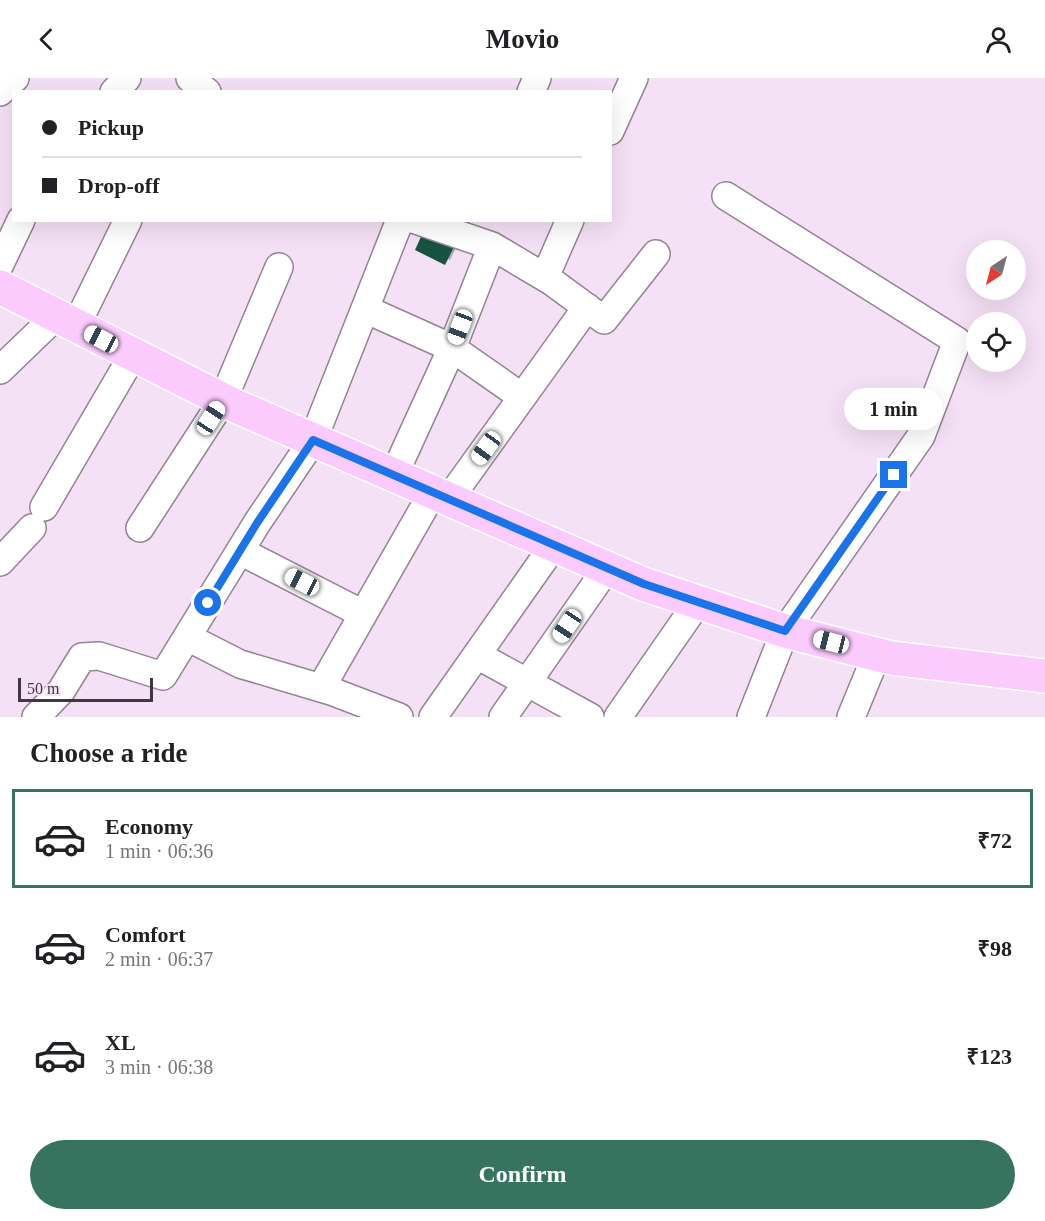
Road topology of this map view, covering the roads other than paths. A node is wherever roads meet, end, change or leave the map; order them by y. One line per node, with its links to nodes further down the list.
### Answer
1 (15, 78): 7 (street)
2 (127, 78): 5 (street)
3 (190, 78): 6 (street)
4 (634, 78): 8 (street)
5 (116, 90)
6 (205, 90)
7 (0, 92)
8 (612, 127)
9 (726, 196): 40 (street)
10 (20, 222): 18 (street)
11 (127, 222): 24 (street)
12 (399, 222): 23 (street)
13 (427, 222): 15 (street)
14 (569, 222): 20 (street)
15 (466, 229): 16 (street)
16 (492, 246): 20 (street); 25 (street)
17 (656, 254): 22 (street)
18 (0, 264)
19 (279, 267): 29 (street)
20 (545, 277): 22 (street)
21 (0, 287): 24 (main road)
22 (587, 307): 28 (street)
23 (365, 309): 25 (street); 30 (street)
24 (66, 321): 26 (main road); 27 (street)
25 (452, 348): 28 (street); 31 (street)
26 (133, 355): 29 (main road); 36 (street)
27 (0, 370)
28 (522, 397): 32 (street)
29 (223, 400): 30 (main road); 33 (street)
30 (313, 440): 31 (main road); 35 (street)
31 (394, 475): 32 (main road)
32 (441, 495): 34 (main road); 39 (street)
33 (140, 528)
34 (554, 545): 37 (main road); 43 (street)
35 (240, 551): 39 (street); 41 (street)
36 (0, 562)
37 (607, 568): 38 (main road); 45 (street)
38 (698, 602): 40 (main road); 52 (street)
39 (363, 614): 46 (street)
40 (785, 631): 42 (main road); 53 (street)
41 (188, 637): 46 (street); 47 (street)
42 (877, 654): 44 (main road); 54 (street)
43 (477, 655): 45 (street); 49 (street)
44 (1045, 676)
45 (528, 684): 50 (street); 51 (street)
46 (321, 688): 48 (street)
47 (36, 717)
48 (399, 717)
49 (433, 717)
50 (503, 717)
51 (590, 717)
52 (618, 717)
53 (751, 717)
54 (851, 717)

